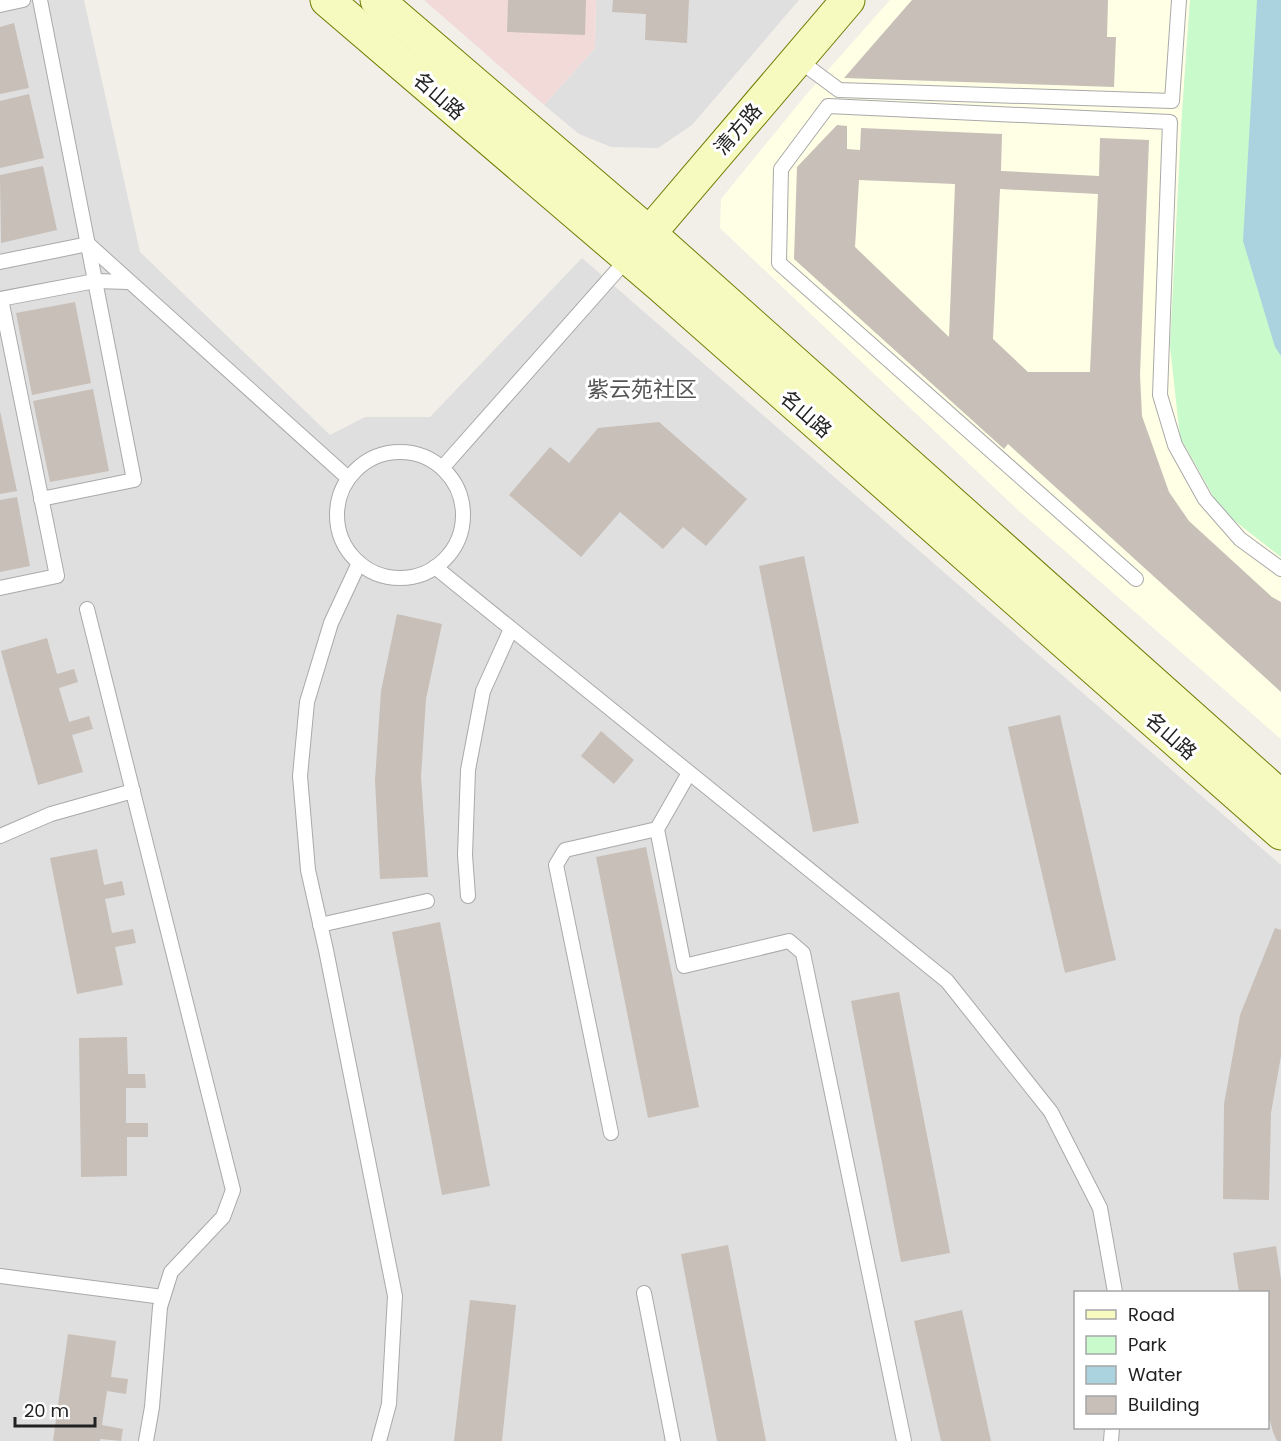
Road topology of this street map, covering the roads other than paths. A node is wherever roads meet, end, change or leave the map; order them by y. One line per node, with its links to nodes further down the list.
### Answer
1 (22, 0): 7 (lane)
2 (40, 0): 10 (lane)
3 (327, 0): 11 (street, 名山路)
4 (377, 0): 9 (street, 名山路)
5 (848, 0): 8 (street, 清方路)
6 (1179, 0): 8 (lane)
7 (0, 5)
8 (797, 59): 9 (street, 清方路)
9 (649, 233): 11 (street, 清方路); 28 (street, 名山路)
10 (88, 244): 12 (lane); 13 (lane); 14 (lane)
11 (627, 258): 16 (lane); 30 (street, 名山路)
12 (0, 262)
13 (95, 280): 14 (lane); 15 (lane); 18 (lane)
14 (129, 282): 17 (lane)
15 (0, 299): 18 (lane)
16 (443, 467): 17 (lane); 20 (lane)
17 (348, 478): 19 (lane)
18 (41, 499): 23 (lane)
19 (358, 563): 20 (lane); 34 (lane)
20 (435, 567): 25 (lane)
21 (1281, 569): 22 (lane)
22 (1136, 579)
23 (0, 588)
24 (87, 609): 27 (lane)
25 (511, 629): 26 (lane); 32 (lane)
26 (689, 772): 29 (lane); 37 (lane)
27 (133, 791): 31 (lane); 39 (lane)
28 (1281, 797)
29 (657, 829): 35 (lane); 43 (lane)
30 (1281, 833)
31 (0, 836)
32 (468, 896)
33 (427, 901): 34 (lane)
34 (320, 925): 41 (lane)
35 (611, 1133)
36 (0, 1276): 39 (lane)
37 (1114, 1291)
38 (644, 1293): 42 (lane)
39 (163, 1297): 40 (lane)
40 (146, 1441)
41 (380, 1441)
42 (672, 1441)
43 (904, 1441)

